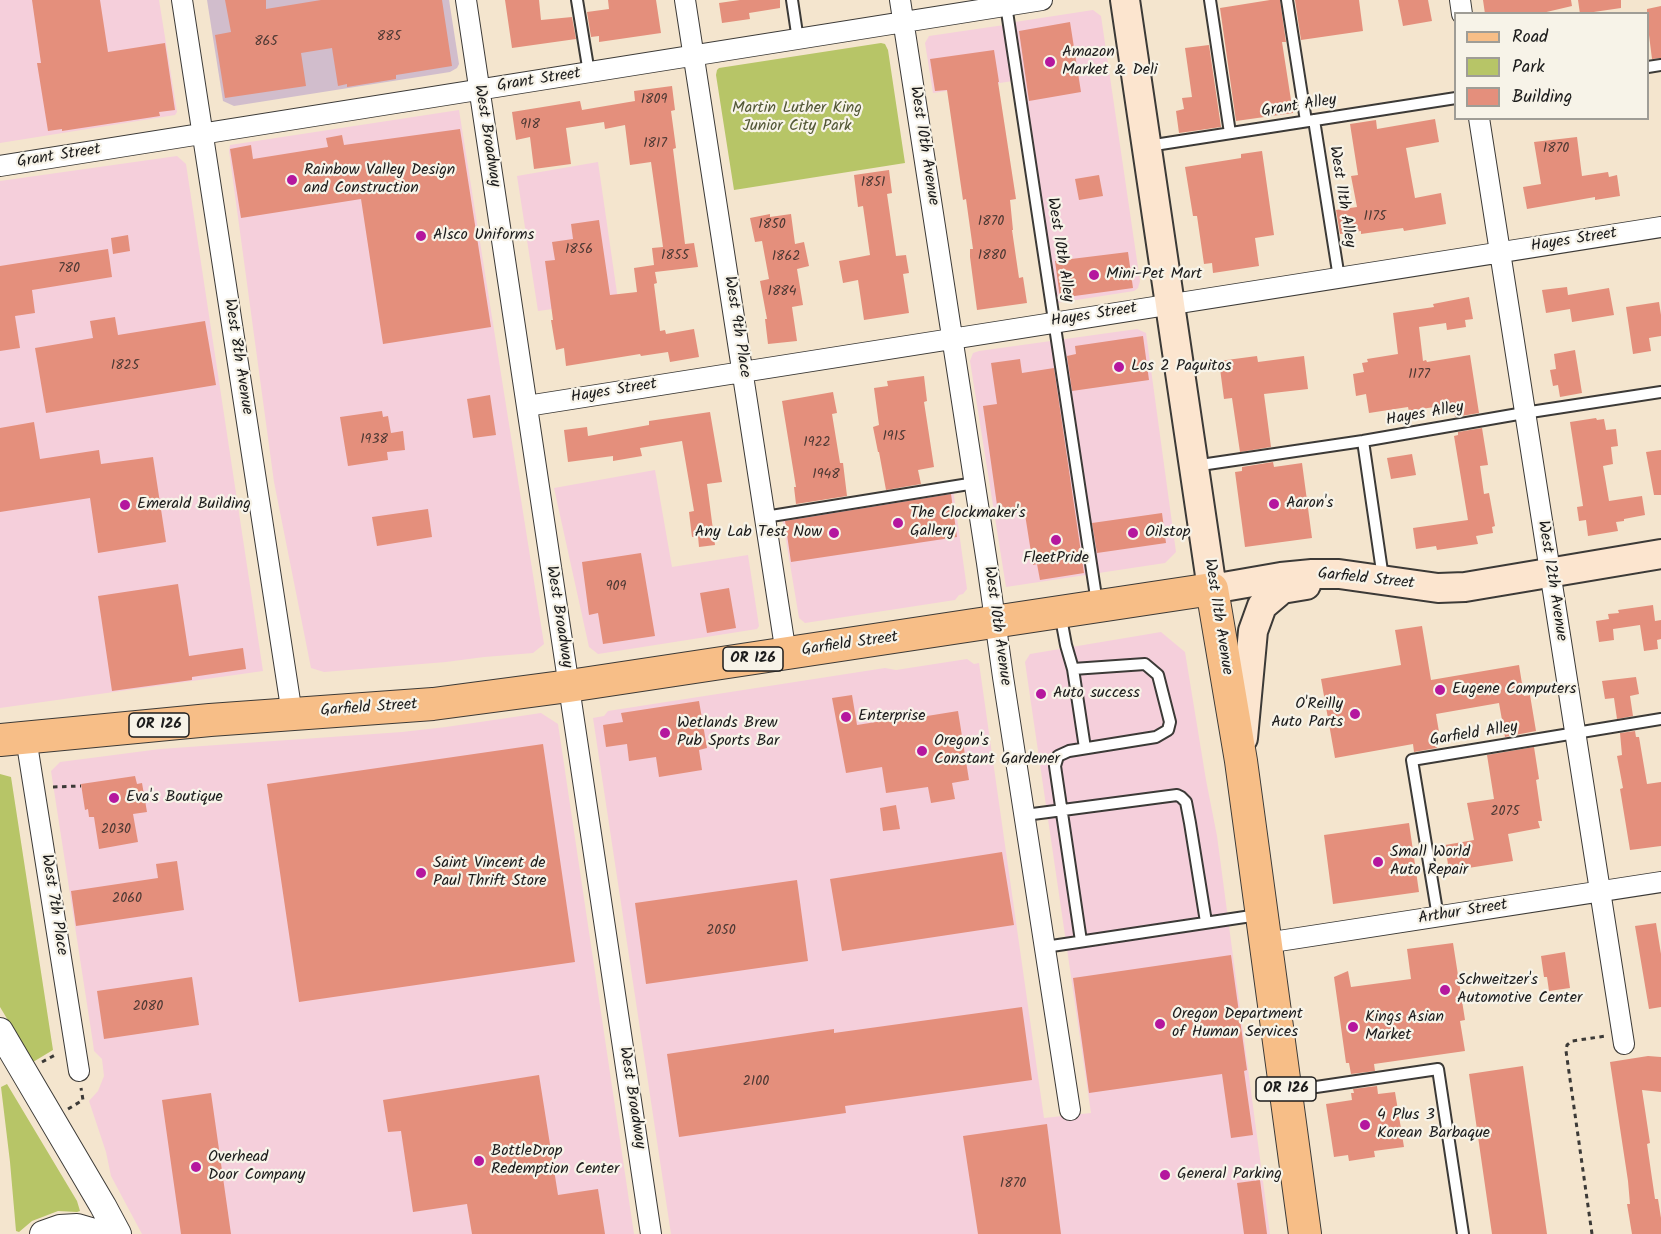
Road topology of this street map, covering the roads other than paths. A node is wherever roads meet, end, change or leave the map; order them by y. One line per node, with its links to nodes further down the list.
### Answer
1 (182, 0): 21 (street, West 8th Avenue)
2 (466, 0): 16 (street, West Broadway)
3 (578, 0): 15 (lane)
4 (685, 0): 14 (street, West 9th Place)
5 (792, 0): 13 (lane)
6 (900, 0): 12 (street, West 10th Avenue)
7 (1042, 0): 11 (street, Grant Street)
8 (1125, 0): 22 (main road, West 11th Avenue)
9 (1210, 0): 20 (lane)
10 (1287, 0): 19 (lane, West 11th Alley)
11 (1006, 5): 12 (street, Grant Street); 28 (lane, West 10th Alley)
12 (903, 22): 13 (street, Grant Street); 29 (street, West 10th Avenue)
13 (798, 40): 14 (street, Grant Street)
14 (693, 57): 15 (street, Grant Street); 30 (street, West 9th Place)
15 (589, 73): 16 (street, Grant Street)
16 (479, 91): 21 (street, Grant Street); 32 (street, West Broadway)
17 (1454, 98): 19 (lane, Grant Alley)
18 (1479, 120): 25 (street, West 12th Avenue)
19 (1310, 121): 20 (lane, Grant Alley); 26 (lane, West 11th Alley)
20 (1230, 133): 22 (lane, Grant Alley)
21 (202, 135): 23 (street, Grant Street); 49 (street, West 8th Avenue)
22 (1148, 146): 27 (main road, West 11th Avenue)
23 (0, 166)
24 (1661, 227): 25 (street, Hayes Street)
25 (1500, 253): 26 (street, Hayes Street); 33 (street, West 12th Avenue)
26 (1339, 278): 27 (street, Hayes Street)
27 (1169, 305): 28 (street, Hayes Street); 35 (main road, West 11th Avenue)
28 (1055, 322): 29 (street, Hayes Street); 43 (lane, West 10th Alley)
29 (953, 339): 30 (street, Hayes Street); 36 (street, West 10th Avenue)
30 (743, 372): 32 (street, Hayes Street); 37 (street, West 9th Place)
31 (1661, 392): 33 (lane, Hayes Alley)
32 (527, 406): 48 (street, West Broadway)
33 (1524, 413): 34 (lane, Hayes Alley); 39 (street, West 12th Avenue)
34 (1363, 441): 35 (lane, Hayes Alley); 41 (lane)
35 (1194, 466): 42 (main road, West 11th Avenue)
36 (975, 483): 37 (lane); 45 (street, West 10th Avenue)
37 (765, 517): 46 (street, West 9th Place)
38 (1661, 554): 39 (main road, Garfield Street)
39 (1550, 573): 41 (main road, Garfield Street); 51 (street, West 12th Avenue)
40 (1352, 576): 41 (main road, Garfield Street); 42 (main road, Garfield Street); 54 (main road)
41 (1383, 581)
42 (1212, 589): 43 (main road, Garfield Street / OR 126); 54 (main road, West 11th Avenue / OR 126)
43 (1098, 606): 44 (main road, Garfield Street / OR 126)
44 (1060, 612): 45 (main road, Garfield Street / OR 126); 47 (lane)
45 (996, 623): 46 (main road, Garfield Street / OR 126); 56 (street, West 10th Avenue)
46 (786, 654): 48 (main road, Garfield Street / OR 126)
47 (1072, 669): 53 (lane); 53 (lane)
48 (569, 686): 49 (main road, Garfield Street / OR 126); 72 (street, West Broadway)
49 (292, 714): 52 (main road, Garfield Street / OR 126)
50 (1661, 719): 51 (lane, Garfield Alley)
51 (1575, 733): 58 (street, West 12th Avenue); 59 (lane, Garfield Alley)
52 (13, 739): 66 (street, West 7th Place)
53 (1085, 748): 55 (lane)
54 (1241, 761): 61 (main road, West 11th Avenue / OR 126)
55 (1062, 811): 56 (lane); 60 (lane); 62 (lane)
56 (1024, 815): 63 (street, West 10th Avenue)
57 (1661, 882): 58 (street, Arthur Street)
58 (1600, 892): 59 (street, Arthur Street); 65 (street, West 12th Avenue)
59 (1438, 917): 61 (street, Arthur Street)
60 (1206, 922): 61 (lane); 62 (lane)
61 (1264, 929): 67 (main road, West 11th Avenue / OR 126)
62 (1081, 941): 63 (lane)
63 (1045, 947): 68 (street, West 10th Avenue)
64 (0, 1031): 71 (street)
65 (1623, 1039)
66 (79, 1071)
67 (1287, 1092): 73 (main road, West 11th Avenue / OR 126); 74 (lane)
68 (1070, 1110)
69 (43, 1234): 70 (street)
70 (101, 1234)
71 (118, 1234)
72 (651, 1234)
73 (1305, 1234)
74 (1463, 1234)

